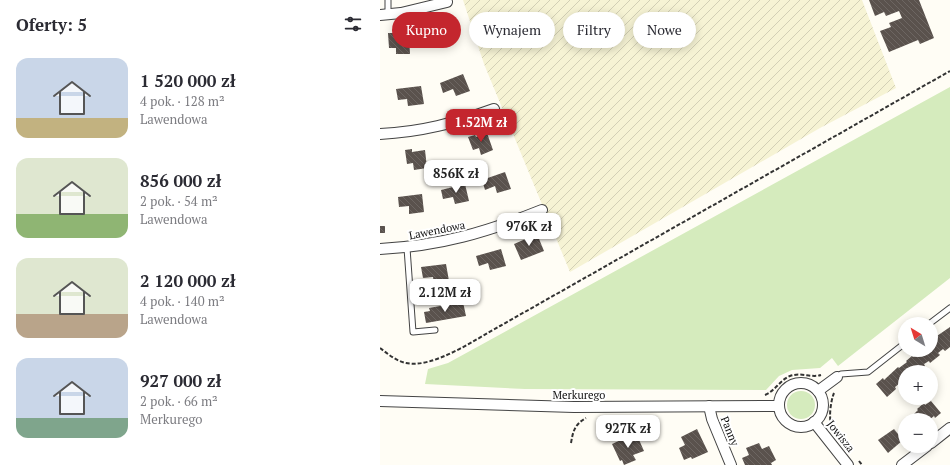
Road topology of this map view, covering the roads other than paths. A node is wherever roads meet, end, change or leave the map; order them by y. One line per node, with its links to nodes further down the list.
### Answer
1 (388, 0): 3 (lane)
2 (447, 2): 3 (street)
3 (384, 15)
4 (494, 109): 5 (street)
5 (380, 134)
6 (542, 210): 7 (street, Lawendowa)
7 (407, 248): 8 (street, Lawendowa); 11 (lane)
8 (380, 249)
9 (950, 308): 10 (lane)
10 (938, 317)
11 (435, 330)
12 (898, 348): 13 (lane)
13 (837, 377): 14 (street)
14 (818, 391): 17 (street); 18 (street, Jowisza)
15 (380, 401): 16 (street, Merkurego)
16 (709, 406): 17 (street, Merkurego); 22 (street, Panny)
17 (779, 406): 18 (street, Jowisza)
18 (814, 422): 23 (street, Jowisza)
19 (950, 428): 20 (street)
20 (938, 437)
21 (918, 453): 24 (street)
22 (731, 465)
23 (848, 465)
24 (902, 465)

